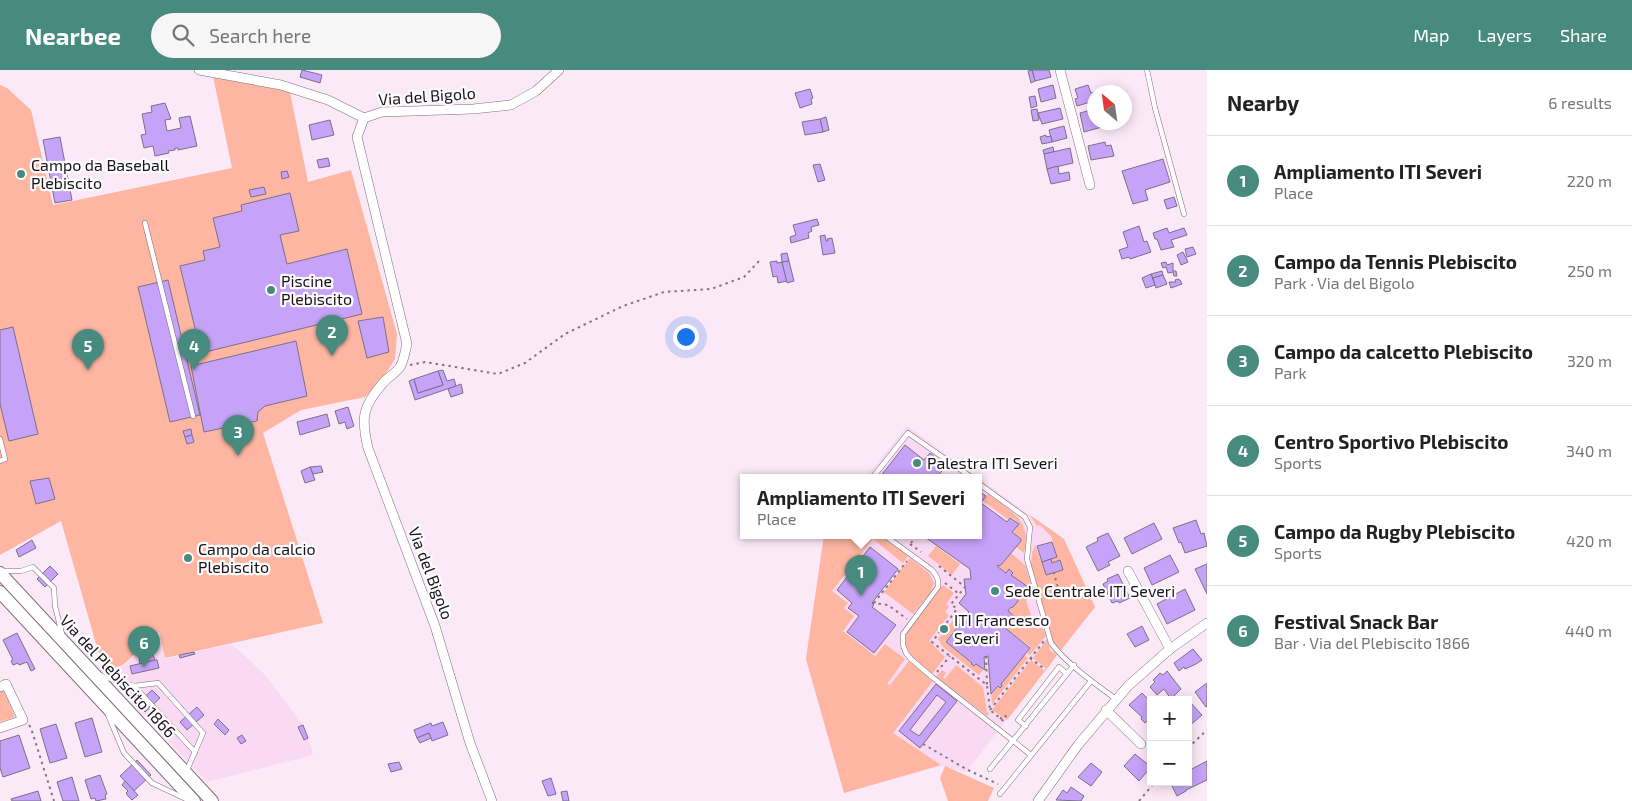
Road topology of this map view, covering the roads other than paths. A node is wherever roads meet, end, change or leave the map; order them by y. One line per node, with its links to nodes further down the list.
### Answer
1 (199, 70): 5 (street)
2 (559, 70): 5 (street, Via del Bigolo)
3 (1060, 70): 6 (street)
4 (1147, 70): 7 (lane)
5 (364, 118): 43 (street, Via del Bigolo)
6 (1090, 185)
7 (1184, 214)
8 (146, 223): 9 (lane)
9 (193, 416)
10 (0, 439): 11 (lane)
11 (0, 460)
12 (875, 474): 13 (lane)
13 (967, 474)
14 (982, 486): 22 (lane)
15 (889, 539): 33 (lane)
16 (1128, 571): 21 (street)
17 (0, 572): 20 (main road, Via del Plebiscito 1866); 20 (lane)
18 (0, 592): 29 (main road, Via del Plebiscito 1866)
19 (1207, 623): 21 (street)
20 (65, 643): 23 (main road, Via del Plebiscito 1866)
21 (1170, 649): 28 (street)
22 (1074, 665): 24 (lane); 25 (lane)
23 (94, 674): 26 (lane); 38 (main road, Via del Plebiscito 1866)
24 (1067, 674): 31 (lane); 31 (lane)
25 (1091, 681): 28 (lane); 36 (lane)
26 (134, 686): 35 (lane); 35 (lane)
27 (0, 687): 32 (street)
28 (1116, 700): 30 (street)
29 (103, 702): 40 (lane); 41 (main road, Via del Plebiscito 1866)
30 (1106, 710): 34 (street); 44 (street)
31 (1026, 726): 33 (lane)
32 (0, 728)
33 (1014, 741): 36 (lane); 37 (lane)
34 (1141, 744)
35 (195, 752): 38 (lane)
36 (1032, 755): 39 (lane)
37 (990, 769)
38 (186, 773): 42 (main road, Via del Plebiscito 1866)
39 (1000, 794)
40 (190, 801)
41 (194, 801)
42 (212, 801)
43 (492, 801)
44 (1038, 801)

